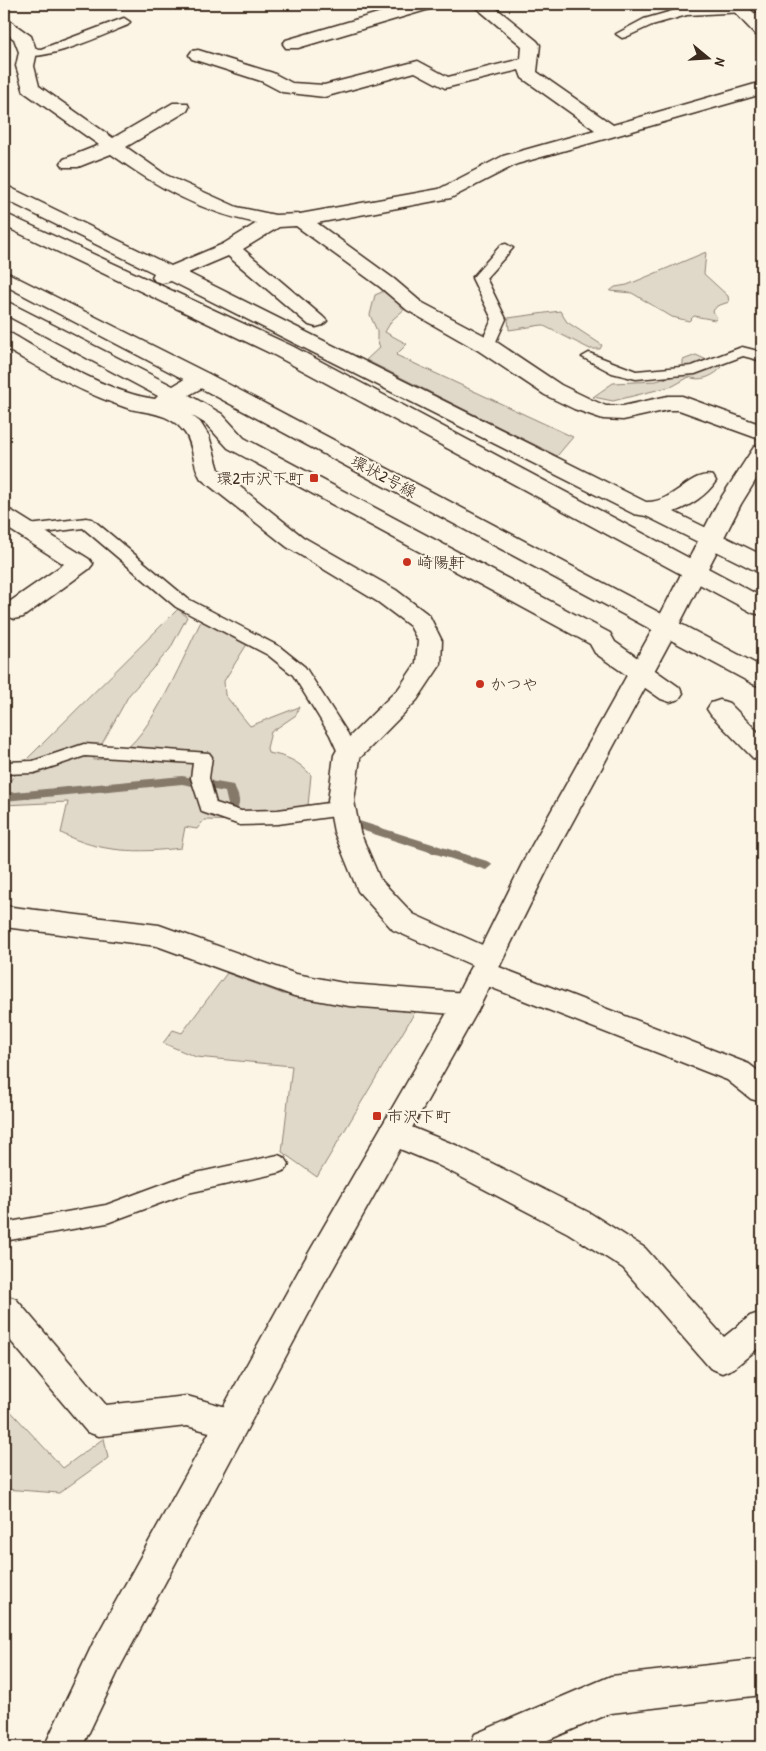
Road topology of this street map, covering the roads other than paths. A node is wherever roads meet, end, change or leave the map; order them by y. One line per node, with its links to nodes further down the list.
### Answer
1 (427, 4): 7 (street)
2 (481, 4): 10 (street)
3 (751, 16): 6 (lane)
4 (124, 22): 8 (lane)
5 (4, 25): 8 (street)
6 (622, 34)
7 (292, 44)
8 (28, 52): 14 (street)
9 (198, 55): 10 (street)
10 (530, 62): 13 (street)
11 (762, 88): 13 (street)
12 (180, 107): 14 (street)
13 (609, 131): 18 (street)
14 (113, 146): 15 (street); 19 (street)
15 (71, 163)
16 (4, 192): 22 (street)
17 (4, 219): 24 (street)
18 (300, 220): 19 (street); 28 (street)
19 (275, 221): 20 (street)
20 (230, 248): 22 (street); 26 (street)
21 (506, 248): 28 (lane)
22 (172, 273): 24 (street); 36 (street)
23 (4, 277): 31 (street, 環状2号線)
24 (144, 285): 41 (street)
25 (4, 306): 32 (street)
26 (316, 321)
27 (4, 339): 32 (street)
28 (487, 346): 33 (street)
29 (589, 357): 30 (lane)
30 (762, 357)
31 (201, 379): 32 (street); 44 (street, 環状2号線)
32 (167, 401): 45 (street); 50 (street)
33 (762, 433)
34 (762, 452): 39 (street)
35 (705, 481): 36 (street)
36 (652, 510): 39 (street)
37 (4, 516): 38 (street)
38 (29, 530): 43 (street); 50 (lane)
39 (711, 540): 40 (street); 41 (street)
40 (762, 564)
41 (695, 572): 42 (street); 44 (street)
42 (762, 607)
43 (14, 610)
44 (666, 626): 45 (street); 46 (street, 環状2号線)
45 (641, 673): 47 (street); 54 (street)
46 (762, 678)
47 (670, 693)
48 (720, 709): 49 (street)
49 (762, 752)
50 (347, 755): 52 (street)
51 (4, 768): 52 (lane)
52 (343, 808): 54 (street)
53 (4, 916): 55 (street)
54 (485, 966): 55 (street); 56 (street)
55 (467, 1004): 57 (street)
56 (762, 1090)
57 (394, 1133): 61 (street); 62 (street)
58 (278, 1164): 59 (lane)
59 (4, 1232)
60 (4, 1310): 62 (street)
61 (762, 1326)
62 (232, 1423): 64 (street)
63 (762, 1677): 65 (street)
64 (61, 1746)
65 (488, 1747)

